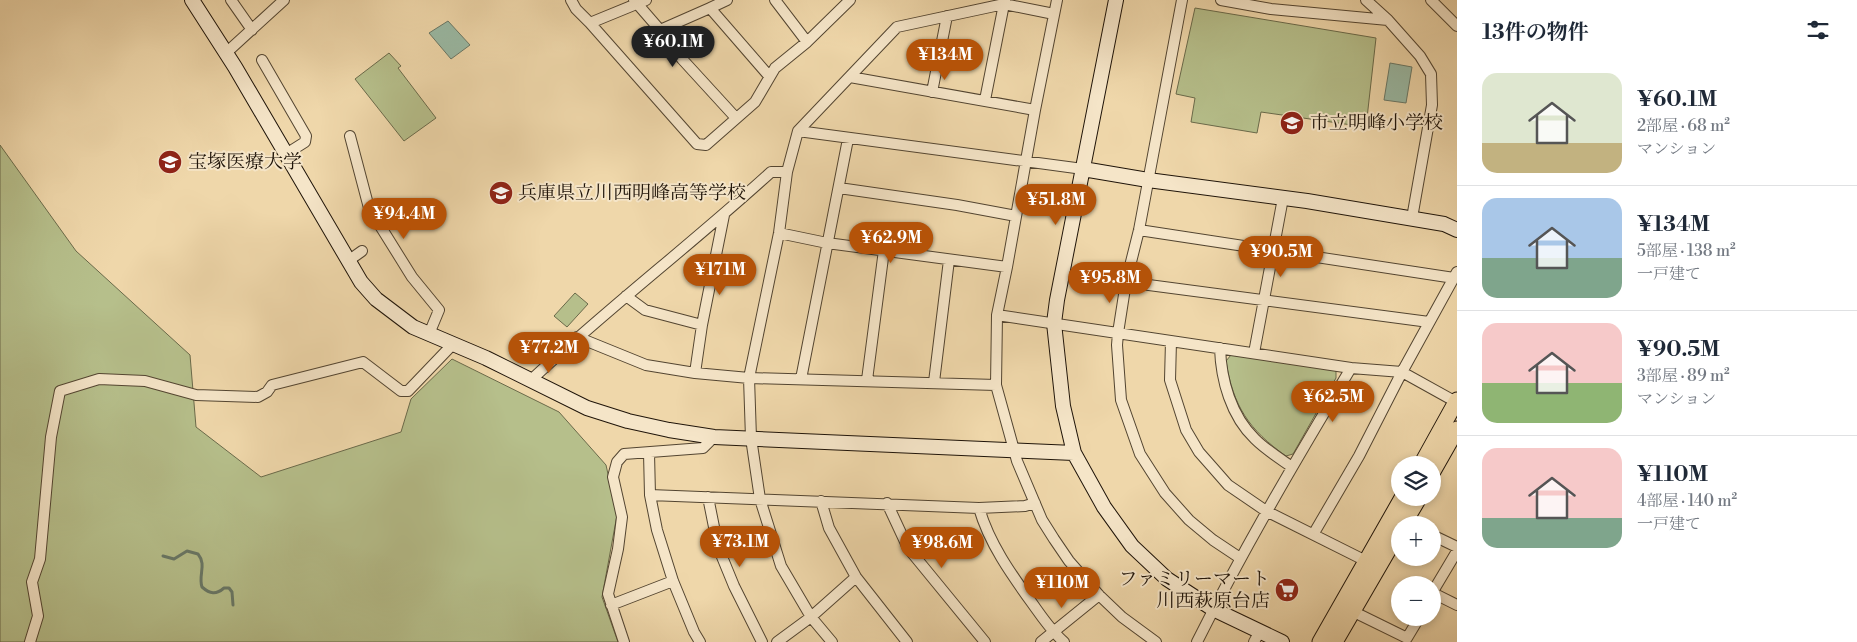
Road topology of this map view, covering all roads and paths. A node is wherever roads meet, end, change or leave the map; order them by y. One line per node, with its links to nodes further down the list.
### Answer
1 (192, 0): 25 (street)
2 (231, 0): 23 (street)
3 (284, 0): 23 (street)
4 (571, 0): 20 (street)
5 (727, 0): 16 (street)
6 (774, 0): 24 (street)
7 (850, 0): 24 (street)
8 (1057, 0): 17 (street)
9 (1116, 0): 38 (street)
10 (1182, 0): 40 (street)
11 (1225, 0): 19 (street)
12 (1366, 0): 19 (street)
13 (1431, 0): 21 (street)
14 (639, 1): 20 (street); 22 (street)
15 (1004, 2): 17 (street); 18 (street); 30 (street)
16 (710, 8): 22 (street); 27 (street)
17 (1054, 14): 31 (street)
18 (947, 16): 28 (street); 29 (street)
19 (1388, 20): 45 (street)
20 (590, 24): 32 (street)
21 (1457, 26)
22 (660, 30): 32 (street)
23 (250, 36): 25 (street)
24 (807, 42): 27 (street)
25 (226, 53): 36 (street)
26 (262, 60): 36 (street)
27 (769, 76): 32 (street)
28 (850, 77): 29 (street); 33 (street)
29 (932, 92): 30 (street)
30 (986, 100): 31 (street)
31 (1035, 110): 37 (street)
32 (736, 118)
33 (798, 131): 35 (street); 39 (street)
34 (350, 136): 65 (street)
35 (848, 139): 37 (street); 41 (street)
36 (286, 154): 54 (street)
37 (1026, 161): 38 (street); 44 (street)
38 (1083, 169): 40 (street); 62 (street)
39 (788, 172): 43 (street); 48 (street)
40 (1148, 180): 42 (street); 46 (street)
41 (839, 188): 44 (street); 49 (street)
42 (1283, 198): 45 (street); 52 (street)
43 (724, 215): 58 (street); 63 (street)
44 (1016, 216): 55 (street)
45 (1412, 218): 47 (street)
46 (1139, 230): 52 (street); 57 (street)
47 (1457, 230)
48 (779, 233): 49 (street); 74 (street)
49 (827, 243): 50 (street); 75 (street)
50 (884, 250): 53 (street); 76 (street)
51 (362, 251): 54 (street)
52 (1272, 251): 56 (street); 59 (street)
53 (949, 260): 55 (street); 78 (street)
54 (348, 261): 65 (street)
55 (1007, 267): 60 (street)
56 (1456, 275): 61 (street)
57 (1126, 282): 59 (street); 64 (street)
58 (626, 296): 63 (street); 66 (street)
59 (1265, 301): 61 (street); 70 (street)
60 (997, 314): 62 (street); 79 (street)
61 (1429, 322): 72 (street)
62 (1054, 323): 64 (street); 86 (street)
63 (702, 324): 73 (street)
64 (1118, 333): 67 (street); 103 (street)
65 (429, 334): 68 (street)
66 (577, 337): 73 (street); 77 (street)
67 (1172, 341): 69 (street); 98 (street)
68 (453, 344): 77 (street); 119 (street)
69 (1220, 348): 70 (street); 89 (street)
70 (1254, 353): 71 (street)
71 (1352, 368): 72 (street); 89 (street)
72 (1402, 372): 80 (street); 99 (street)
73 (694, 373): 74 (street)
74 (749, 378): 75 (street); 83 (street)
75 (801, 379): 76 (street)
76 (867, 380): 78 (street)
77 (530, 381): 82 (street)
78 (934, 382): 79 (street)
79 (996, 385): 84 (street)
80 (1456, 401): 87 (main road)
81 (1457, 429): 88 (main road)
82 (714, 437): 83 (street); 85 (street)
83 (751, 438): 84 (street); 92 (street)
84 (1013, 449): 86 (street); 95 (street)
85 (649, 453): 90 (street); 110 (street)
86 (1074, 453): 112 (street)
87 (1426, 456)
88 (1441, 457)
89 (1292, 467): 98 (street)
90 (650, 495): 91 (street); 107 (street)
91 (708, 497): 92 (street); 122 (street)
92 (760, 500): 93 (street); 114 (street)
93 (821, 501): 94 (street); 105 (street)
94 (887, 503): 97 (street); 126 (street)
95 (1035, 503): 97 (street); 108 (street)
96 (1397, 506): 104 (main road)
97 (978, 508): 116 (street)
98 (1266, 511): 99 (street); 103 (street)
99 (1314, 533): 104 (street)
100 (1441, 540): 102 (street)
101 (1391, 548): 113 (main road)
102 (1457, 549): 106 (street)
103 (1240, 558): 112 (street)
104 (1366, 561): 132 (main road)
105 (856, 577): 114 (street); 125 (street)
106 (1441, 578)
107 (673, 581): 110 (street); 121 (street)
108 (1099, 595): 116 (street); 129 (street)
109 (1441, 597): 111 (street)
110 (611, 605): 120 (street)
111 (1457, 605)
112 (1213, 609): 117 (street); 130 (street)
113 (1352, 611): 118 (street); 133 (main road)
114 (811, 618): 123 (street); 124 (street)
115 (1416, 626): 118 (street)
116 (1053, 632): 127 (street); 128 (street)
117 (1257, 636): 131 (street)
118 (1411, 640)
119 (30, 642)
120 (624, 642)
121 (700, 642)
122 (762, 642)
123 (777, 642)
124 (832, 642)
125 (907, 642)
126 (985, 642)
127 (1041, 642)
128 (1064, 642)
129 (1156, 642)
130 (1197, 642)
131 (1282, 642)
132 (1320, 642)
133 (1335, 642)

